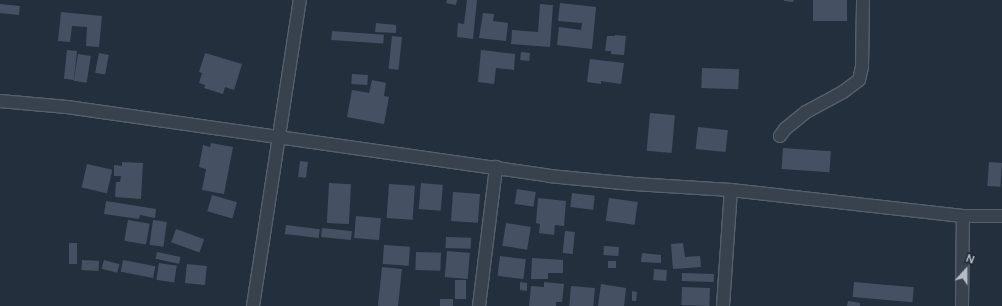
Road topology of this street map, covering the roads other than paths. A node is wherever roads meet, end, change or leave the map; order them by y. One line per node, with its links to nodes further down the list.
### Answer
1 (300, 0): 5 (street)
2 (863, 0): 4 (street)
3 (0, 101): 5 (street)
4 (780, 136)
5 (280, 138): 6 (street); 10 (street)
6 (496, 167): 7 (street); 11 (street)
7 (731, 190): 8 (street); 12 (street)
8 (963, 216): 9 (street); 13 (street)
9 (1002, 216)
10 (255, 306)
11 (478, 306)
12 (723, 306)
13 (962, 306)

